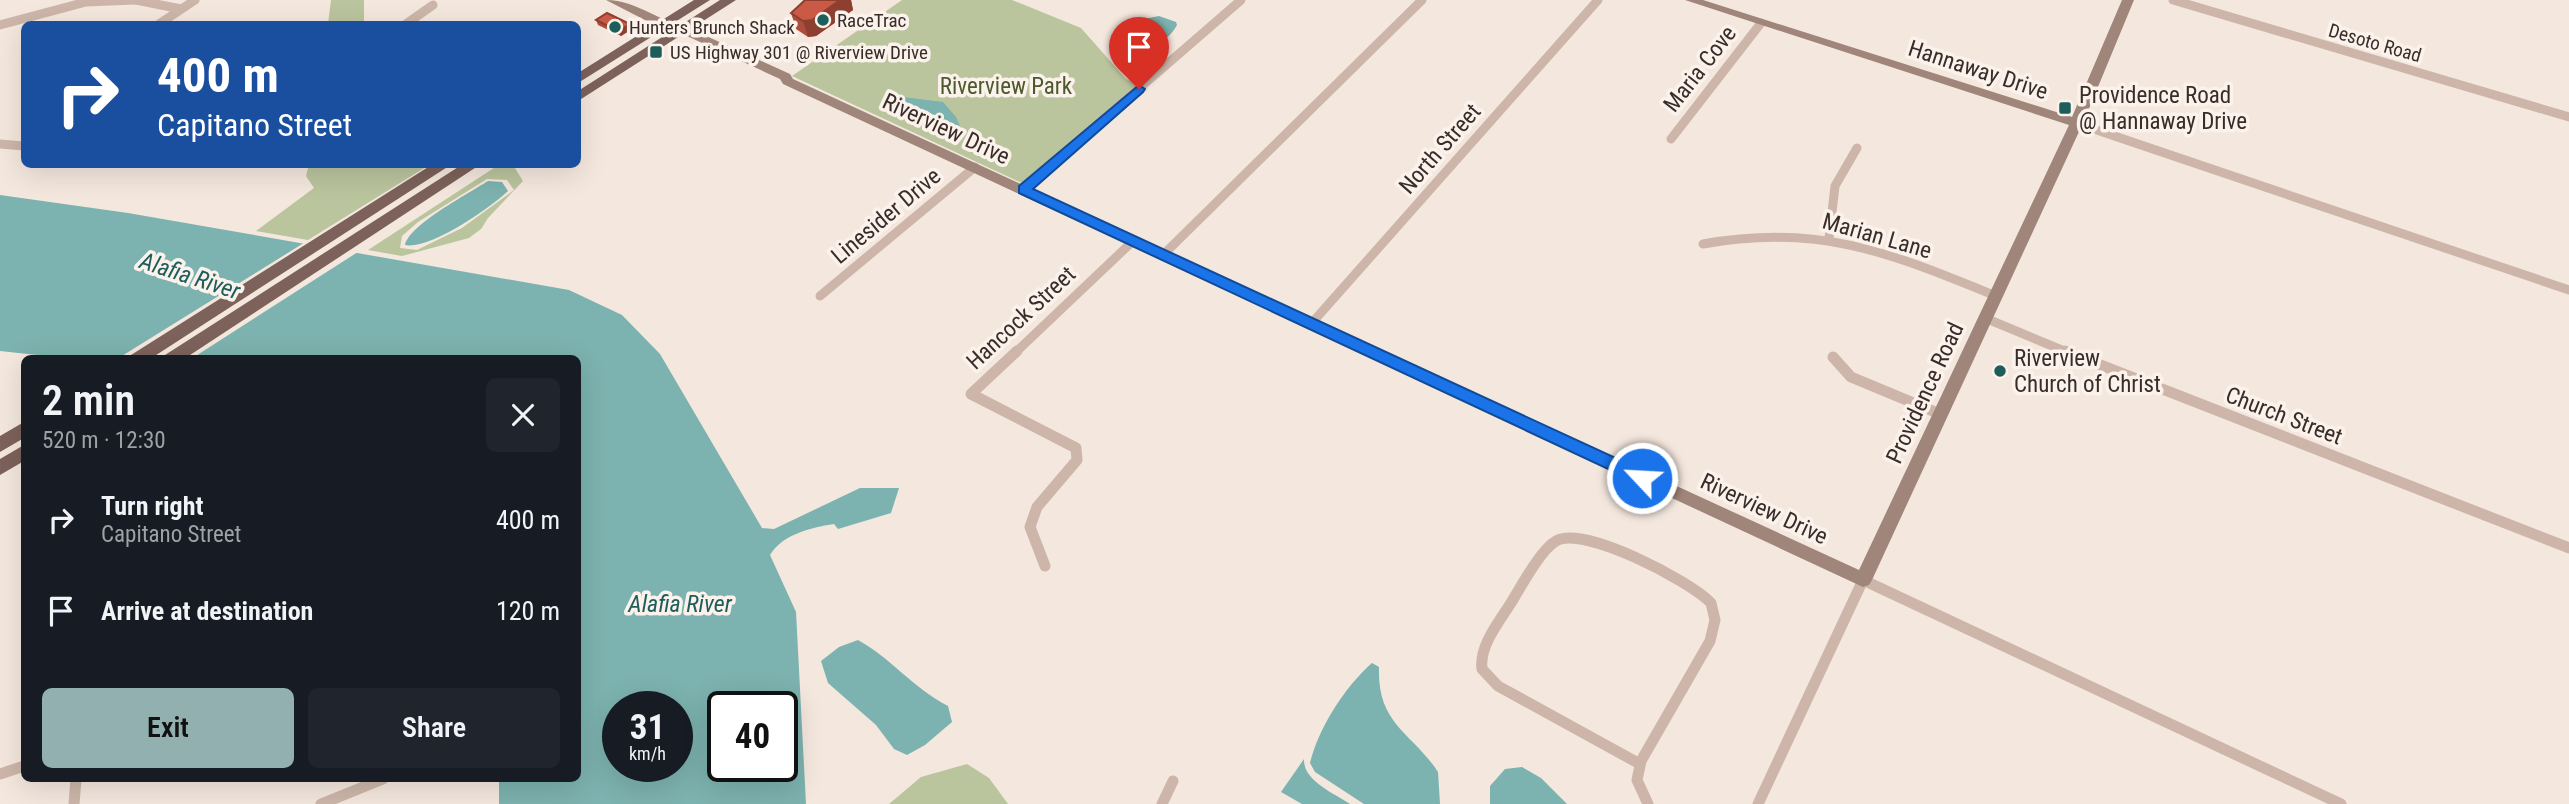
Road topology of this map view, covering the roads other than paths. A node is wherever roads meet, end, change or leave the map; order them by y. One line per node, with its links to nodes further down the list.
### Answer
1 (136, 0): 13 (street); 17 (street)
2 (195, 0): 13 (street)
3 (612, 0): 18 (street, Riverview Drive)
4 (703, 0): 18 (main road)
5 (729, 0): 19 (main road)
6 (1241, 0): 31 (street)
7 (1422, 0): 35 (street)
8 (1598, 0): 40 (street, North Street)
9 (1691, 0): 16 (street, Hannaway Drive)
10 (2128, 0): 23 (street, Providence Road)
11 (2172, 0): 22 (street, Desoto Road)
12 (433, 5): 15 (street)
13 (181, 9): 14 (street)
14 (163, 21)
15 (411, 21)
16 (1761, 23): 23 (street, Hannaway Drive); 24 (street, Maria Cove)
17 (0, 25)
18 (663, 25): 19 (street, Riverview Drive); 20 (main road)
19 (678, 32): 21 (main road); 28 (street, Riverview Drive)
20 (581, 77)
21 (581, 95)
22 (2569, 117)
23 (2076, 124): 36 (street, Hannaway Drive); 38 (street, Providence Road)
24 (1671, 139)
25 (0, 144): 26 (street)
26 (21, 146)
27 (1857, 148): 32 (street)
28 (975, 167): 31 (street, Riverview Drive); 37 (street, Linesider Drive)
29 (439, 168): 41 (main road)
30 (467, 168): 42 (main road)
31 (1023, 190): 33 (street, Riverview Drive)
32 (1829, 238): 34 (street, Marian Lane); 38 (street, Marian Lane)
33 (1133, 241): 35 (street, Riverview Drive); 50 (street, Hancock Street)
34 (1703, 244)
35 (1163, 255): 40 (street, Riverview Drive)
36 (2569, 290)
37 (820, 296)
38 (1996, 296): 39 (street, Providence Road)
39 (1985, 318): 44 (street, Providence Road); 49 (street, Church Street)
40 (1311, 324): 51 (street, Riverview Drive)
41 (143, 355)
42 (177, 355)
43 (1833, 357): 44 (street)
44 (1940, 414): 51 (street, Providence Road)
45 (21, 431): 46 (main road)
46 (0, 445)
47 (21, 454): 48 (main road)
48 (0, 468)
49 (2569, 548)
50 (1045, 566)
51 (1863, 580): 62 (street, Providence Road); 63 (street, Riverview Drive)
52 (1640, 764): 52 (street); 61 (street)
53 (21, 767): 54 (street)
54 (0, 774)
55 (1173, 781): 60 (street)
56 (76, 782): 58 (street)
57 (376, 782): 59 (street)
58 (74, 804)
59 (321, 804)
60 (1162, 804)
61 (1648, 804)
62 (1758, 804)
63 (2341, 804)

